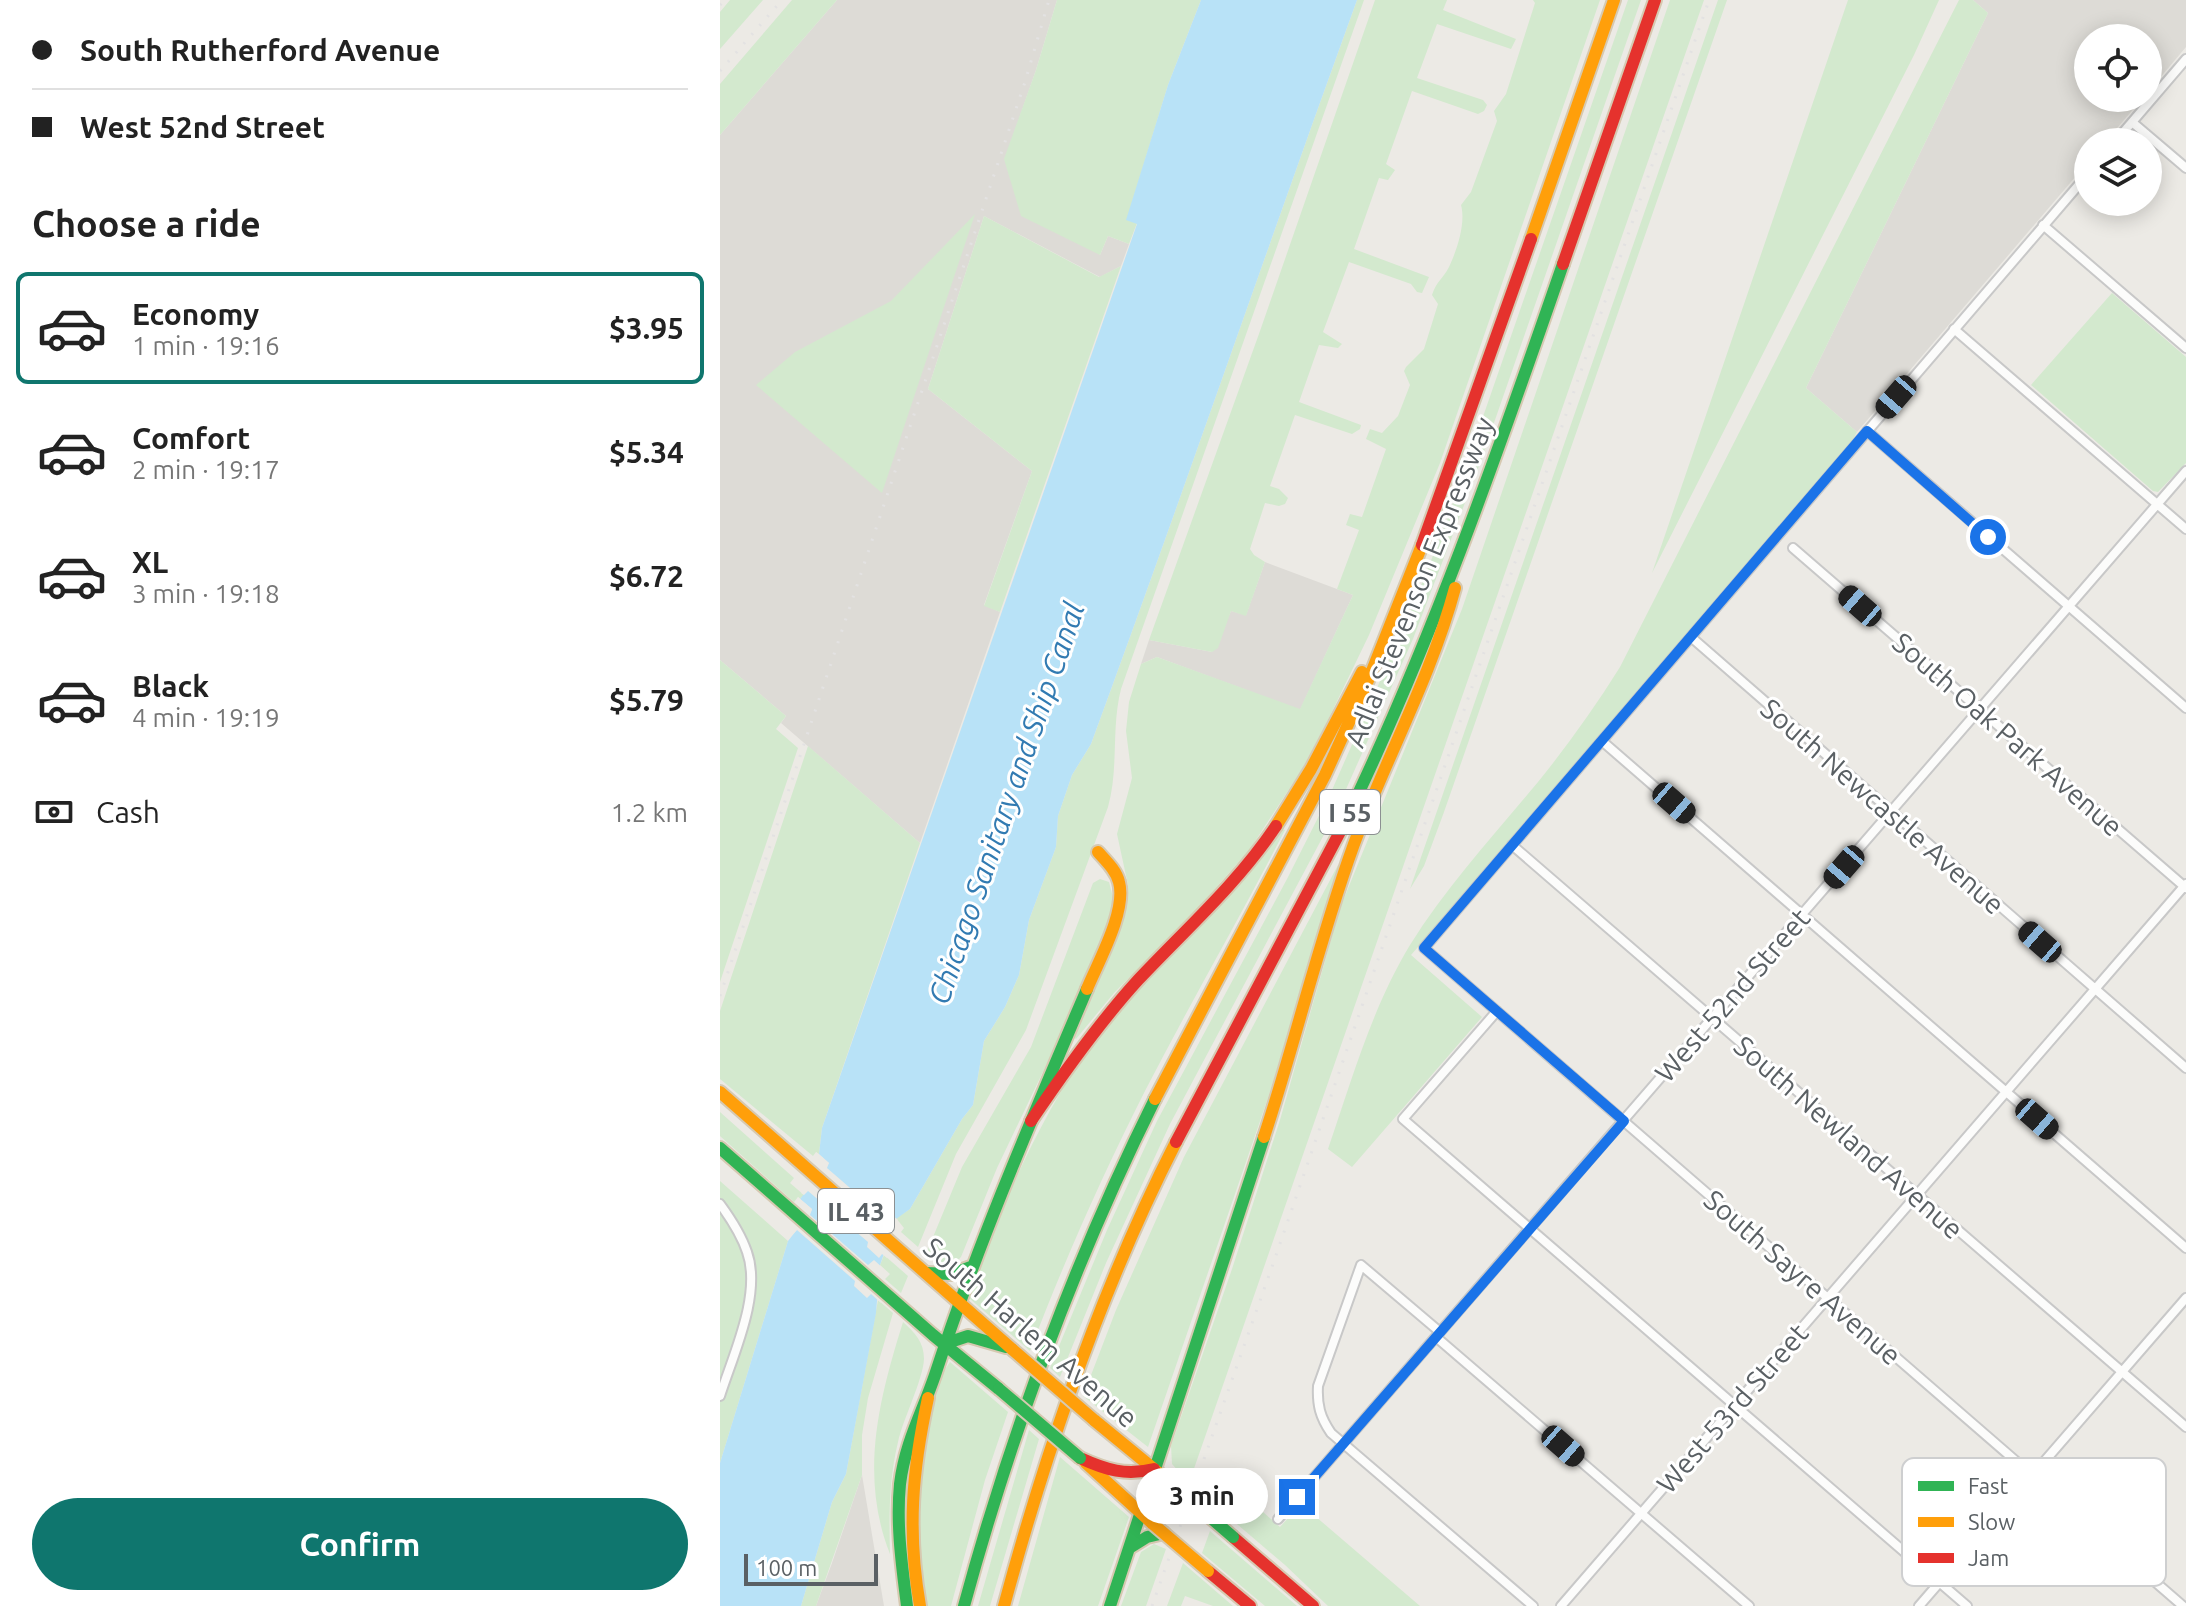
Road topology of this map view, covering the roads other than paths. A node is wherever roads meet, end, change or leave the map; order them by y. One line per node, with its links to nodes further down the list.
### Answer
1 (1614, 0): 17 (main road, Adlai Stevenson Expressway / I 55)
2 (1655, 0): 15 (main road, Adlai Stevenson Expressway / I 55)
3 (2186, 59): 4 (street)
4 (2132, 122): 5 (street); 6 (street)
5 (2127, 128)
6 (2186, 168)
7 (2074, 190): 8 (street)
8 (2043, 225): 9 (street); 10 (street)
9 (1954, 329): 11 (street); 13 (street)
10 (2186, 348)
11 (1867, 431): 18 (street); 19 (street)
12 (2186, 471): 13 (street, West 52nd Street)
13 (2157, 504): 14 (street); 18 (street, West 52nd Street)
14 (2186, 529)
15 (1469, 531): 58 (main road); 71 (main road, Adlai Stevenson Expressway / I 55)
16 (1793, 548): 21 (street, South Oak Park Avenue)
17 (1410, 579): 34 (main road); 70 (main road, Adlai Stevenson Expressway / I 55)
18 (2068, 607): 20 (street); 21 (street, West 52nd Street)
19 (1691, 637): 22 (street); 23 (street, South Newcastle Avenue)
20 (2186, 708)
21 (1979, 710): 23 (street, West 52nd Street); 26 (street, South Oak Park Avenue)
22 (1602, 741): 24 (street); 27 (street)
23 (1890, 813): 27 (street, West 52nd Street); 28 (street, South Newcastle Avenue)
24 (1512, 845): 29 (street, South Sayre Avenue); 30 (street, South Newland Avenue)
25 (1098, 852): 34 (main road)
26 (2185, 886): 28 (street, West 53rd Street)
27 (1802, 914): 30 (street, West 52nd Street); 33 (street)
28 (2095, 990): 31 (street, South Newcastle Avenue); 33 (street, West 53rd Street)
29 (1497, 1011): 35 (street, South Sayre Avenue); 39 (street)
30 (1712, 1019): 35 (street, West 52nd Street); 37 (street, South Newland Avenue)
31 (2186, 1068)
32 (720, 1092): 42 (main road, South Harlem Avenue / IL 43)
33 (2006, 1093): 37 (street, West 53rd Street); 40 (street)
34 (1031, 1121): 41 (main road)
35 (1624, 1121): 39 (street, West 52nd Street); 44 (street, South Sayre Avenue)
36 (720, 1148): 47 (main road, IL 43)
37 (1917, 1195): 44 (street, West 53rd Street); 49 (street, South Newland Avenue)
38 (720, 1204): 50 (street)
39 (1531, 1228): 46 (street, West 52nd Street); 52 (street)
40 (2186, 1248)
41 (973, 1266): 42 (main road); 45 (main road)
42 (926, 1273): 45 (main road, South Harlem Avenue / IL 43)
43 (2186, 1298): 49 (street)
44 (1827, 1299): 52 (street, West 53rd Street); 56 (street, South Sayre Avenue)
45 (959, 1301): 47 (main road); 48 (main road, South Harlem Avenue / IL 43)
46 (1438, 1335): 54 (street, West 52nd Street); 54 (street); 60 (street)
47 (944, 1344): 48 (main road); 51 (main road); 55 (main road, IL 43, bridge)
48 (1013, 1350): 58 (main road, South Harlem Avenue / IL 43, bridge)
49 (2122, 1372): 53 (street, South Newland Avenue); 57 (street)
50 (720, 1396)
51 (928, 1398): 68 (main road); 69 (main road)
52 (1735, 1405): 60 (street, West 53rd Street); 64 (street)
53 (2186, 1427)
54 (1344, 1444): 61 (street, West 52nd Street); 75 (street)
55 (1080, 1458): 58 (main road); 59 (main road, IL 43)
56 (2013, 1458)
57 (2048, 1458)
58 (1154, 1469): 59 (main road); 74 (main road, South Harlem Avenue / IL 43, bridge)
59 (1141, 1513): 62 (main road, IL 43, bridge); 63 (main road)
60 (1642, 1513): 76 (street, West 53rd Street); 77 (street)
61 (1278, 1519)
62 (1164, 1533): 63 (main road); 73 (main road, IL 43, bridge)
63 (1131, 1547): 72 (main road)
64 (1902, 1549)
65 (1936, 1586): 78 (street)
66 (1944, 1586): 79 (street)
67 (2160, 1586): 80 (street, South Sayre Avenue)
68 (907, 1606)
69 (920, 1606)
70 (964, 1606)
71 (1004, 1606)
72 (1110, 1606)
73 (1250, 1606)
74 (1313, 1606)
75 (1533, 1606)
76 (1561, 1606)
77 (1749, 1606)
78 (1919, 1606)
79 (1967, 1606)
80 (2183, 1606)

